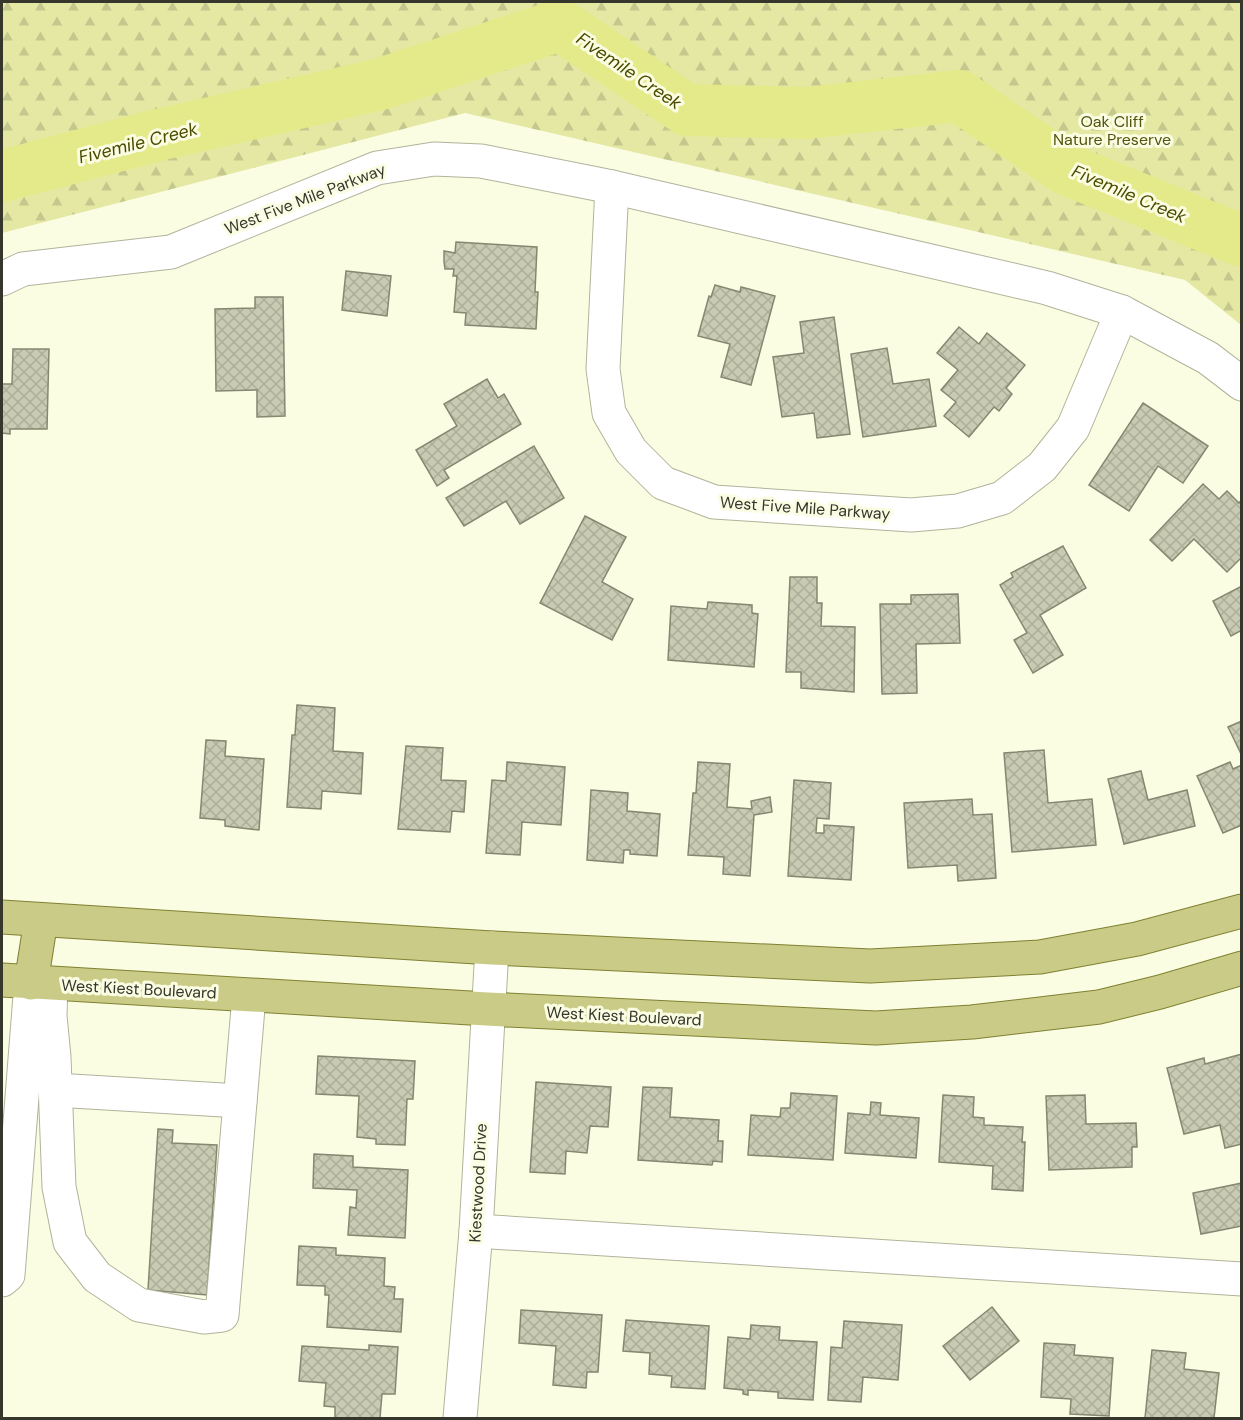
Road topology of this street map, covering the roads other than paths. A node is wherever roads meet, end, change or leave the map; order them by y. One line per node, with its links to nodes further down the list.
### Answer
1 (612, 187): 2 (street, West Five Mile Parkway); 3 (street, West Five Mile Parkway); 3 (street, West Five Mile Parkway)
2 (2, 279)
3 (1122, 312): 4 (street, West Five Mile Parkway)
4 (1242, 384)
5 (1242, 911): 8 (main road)
6 (2, 917): 7 (main road)
7 (41, 920): 8 (main road); 10 (main road)
8 (492, 948): 12 (street, Kiestwood Drive)
9 (1242, 968): 12 (main road, West Kiest Boulevard)
10 (28, 982): 11 (main road, West Kiest Boulevard); 13 (street); 17 (street)
11 (249, 996): 12 (main road, West Kiest Boulevard); 14 (street)
12 (487, 1009): 15 (street, Kiestwood Drive)
13 (55, 1090): 14 (street); 14 (street)
14 (240, 1101)
15 (476, 1231): 16 (street); 18 (street, Kiestwood Drive)
16 (1242, 1279)
17 (2, 1280)
18 (460, 1419)

